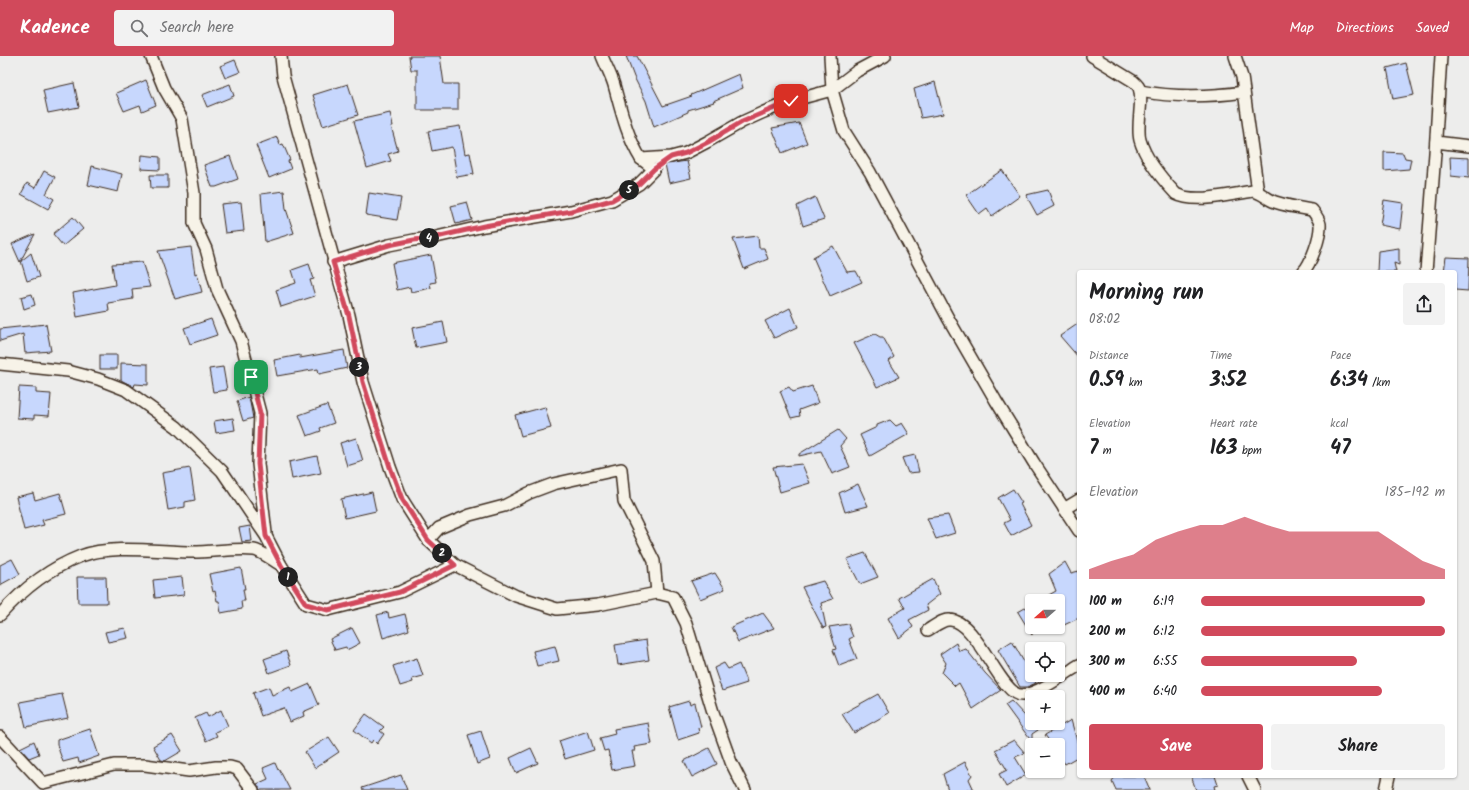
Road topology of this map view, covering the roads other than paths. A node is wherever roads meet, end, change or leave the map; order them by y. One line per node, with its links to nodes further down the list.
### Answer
1 (151, 56): 25 (street)
2 (281, 56): 18 (street)
3 (602, 56): 15 (street)
4 (830, 56): 9 (street)
5 (886, 56): 9 (street)
6 (1092, 56): 10 (street)
7 (1235, 56): 11 (street)
8 (1441, 56): 12 (street)
9 (832, 90): 14 (street); 23 (street)
10 (1140, 91): 11 (street); 17 (street)
11 (1244, 92): 17 (street)
12 (1436, 142): 13 (street); 20 (street)
13 (1469, 146)
14 (671, 157): 15 (street); 16 (street)
15 (641, 159): 16 (street)
16 (654, 169): 18 (street)
17 (1258, 192): 19 (street)
18 (333, 262): 26 (street)
19 (1304, 270)
20 (1426, 270)
21 (0, 364): 25 (street)
22 (1077, 501): 23 (street)
23 (1064, 509): 24 (street)
24 (1077, 528)
25 (266, 536): 27 (street)
26 (428, 540): 28 (street); 29 (street)
27 (281, 565): 28 (street); 30 (street)
28 (455, 565): 29 (street)
29 (657, 593): 37 (street)
30 (0, 615)
31 (928, 630): 32 (street)
32 (1077, 666)
33 (0, 737): 36 (street)
34 (1249, 778): 38 (street)
35 (1389, 778): 39 (street)
36 (253, 790)
37 (745, 790)
38 (1256, 790)
39 (1386, 790)

